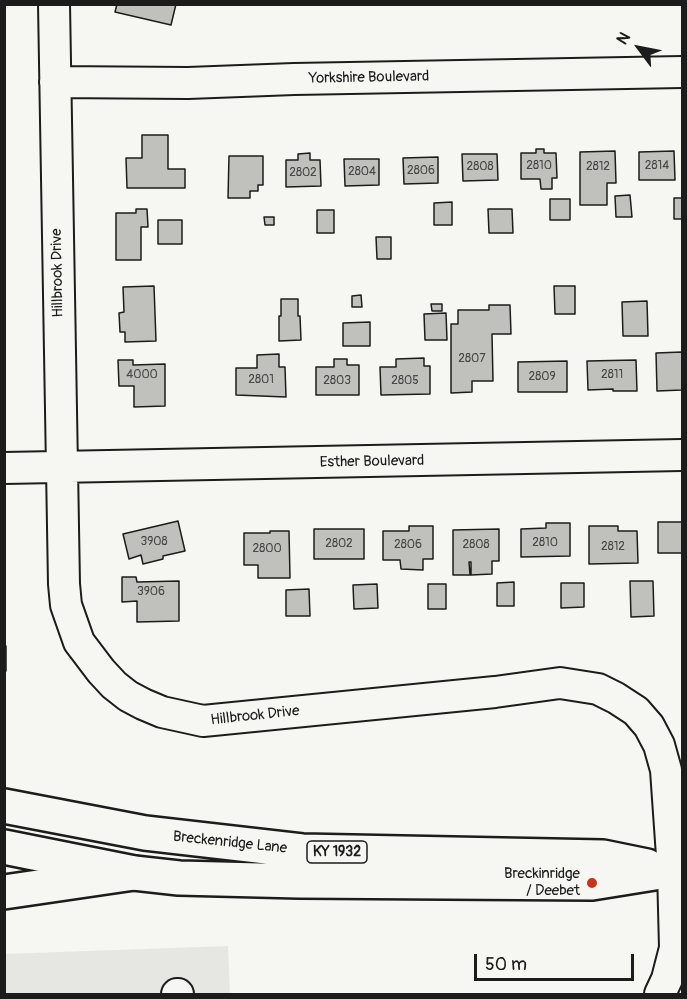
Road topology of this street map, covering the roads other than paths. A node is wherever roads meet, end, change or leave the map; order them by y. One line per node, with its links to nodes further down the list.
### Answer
1 (54, 4): 3 (street, Hillbrook Drive)
2 (682, 72): 3 (street, Yorkshire Boulevard)
3 (55, 82): 5 (street, Hillbrook Drive)
4 (682, 455): 5 (street, Esther Boulevard)
5 (62, 467): 6 (street, Esther Boulevard); 9 (street, Hillbrook Drive)
6 (4, 468)
7 (4, 806): 9 (main road, Breckenridge Lane / KY 1932)
8 (4, 847): 10 (main road, Breckenridge Lane / KY 1932)
9 (678, 870): 10 (main road, Breckenridge Lane / KY 1932); 12 (street, Hillbrook Drive)
10 (134, 873): 11 (main road)
11 (4, 892)
12 (660, 994)

